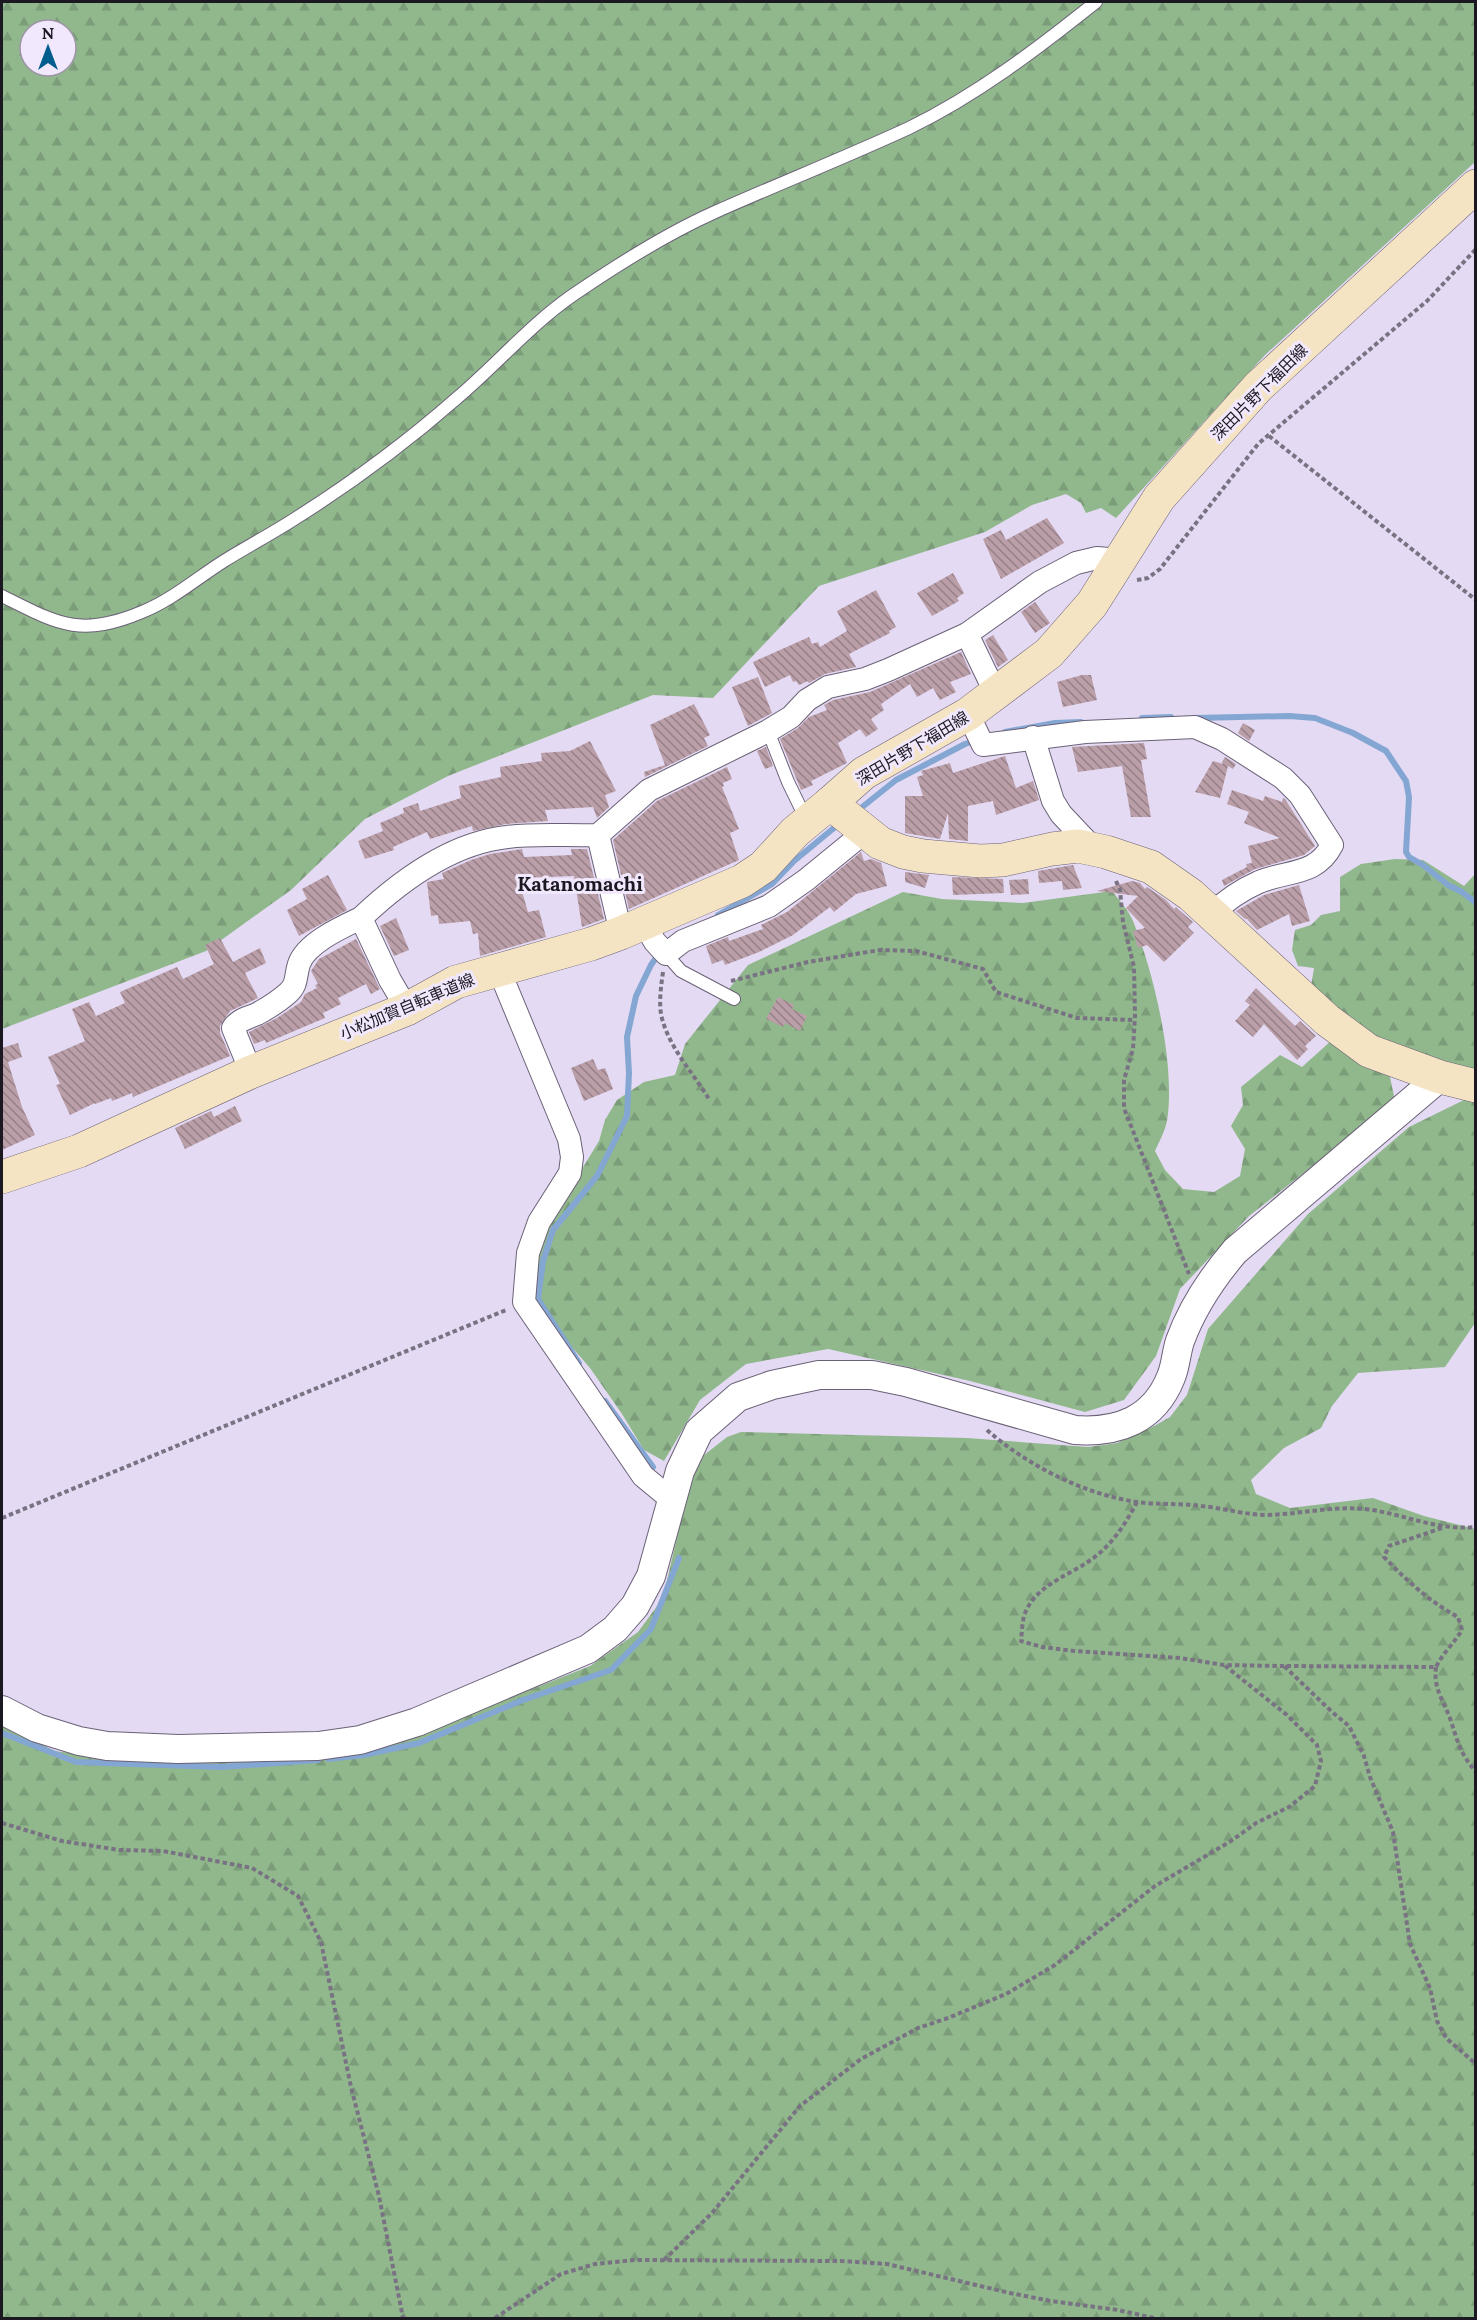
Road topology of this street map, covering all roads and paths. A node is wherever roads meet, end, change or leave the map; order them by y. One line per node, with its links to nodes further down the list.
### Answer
1 (1096, 2): 6 (lane)
2 (1476, 186): 5 (main road, 深田片野下福田線)
3 (1476, 249): 4 (path)
4 (1269, 436): 5 (path); 7 (path)
5 (1114, 567): 8 (street); 9 (main road, 深田片野下福田線)
6 (2, 596)
7 (1476, 600)
8 (967, 634): 9 (street); 11 (street)
9 (996, 694): 10 (main road, 深田片野下福田線)
10 (968, 714): 12 (street); 13 (main road, 深田片野下福田線)
11 (768, 731): 13 (lane); 15 (street)
12 (1033, 737): 16 (street); 17 (street)
13 (819, 813): 14 (main road); 19 (main road, 小松加賀自転車道線)
14 (866, 831): 16 (main road); 20 (street)
15 (598, 835): 18 (street); 19 (street)
16 (1099, 850): 17 (main road); 25 (path)
17 (1212, 914): 27 (main road)
18 (361, 918): 24 (street); 26 (street)
19 (633, 928): 20 (street); 21 (main road, 小松加賀自転車道線)
20 (666, 954): 22 (lane); 29 (path)
21 (499, 970): 24 (main road, 小松加賀自転車道線); 32 (street)
22 (695, 979): 23 (lane); 25 (path)
23 (734, 999)
24 (407, 1009): 26 (main road, 小松加賀自転車道線)
25 (1135, 1020): 31 (path)
26 (251, 1072): 30 (main road, 小松加賀自転車道線)
27 (1440, 1077): 28 (main road); 31 (street)
28 (1476, 1086)
29 (709, 1099)
30 (2, 1177)
31 (1198, 1301): 34 (street)
32 (524, 1302): 34 (street); 36 (path)
33 (979, 1422): 35 (path)
34 (672, 1500): 42 (street)
35 (1137, 1502): 38 (path); 39 (path)
36 (2, 1518)
37 (1476, 1527): 38 (path)
38 (1442, 1528): 41 (path)
39 (1224, 1665): 40 (path); 46 (path)
40 (1284, 1666): 41 (path); 45 (path)
41 (1436, 1667): 43 (path)
42 (2, 1710)
43 (1476, 1772)
44 (2, 1823): 47 (path)
45 (1476, 2064)
46 (664, 2260): 48 (path); 49 (path)
47 (403, 2319)
48 (495, 2319)
49 (1154, 2319)

